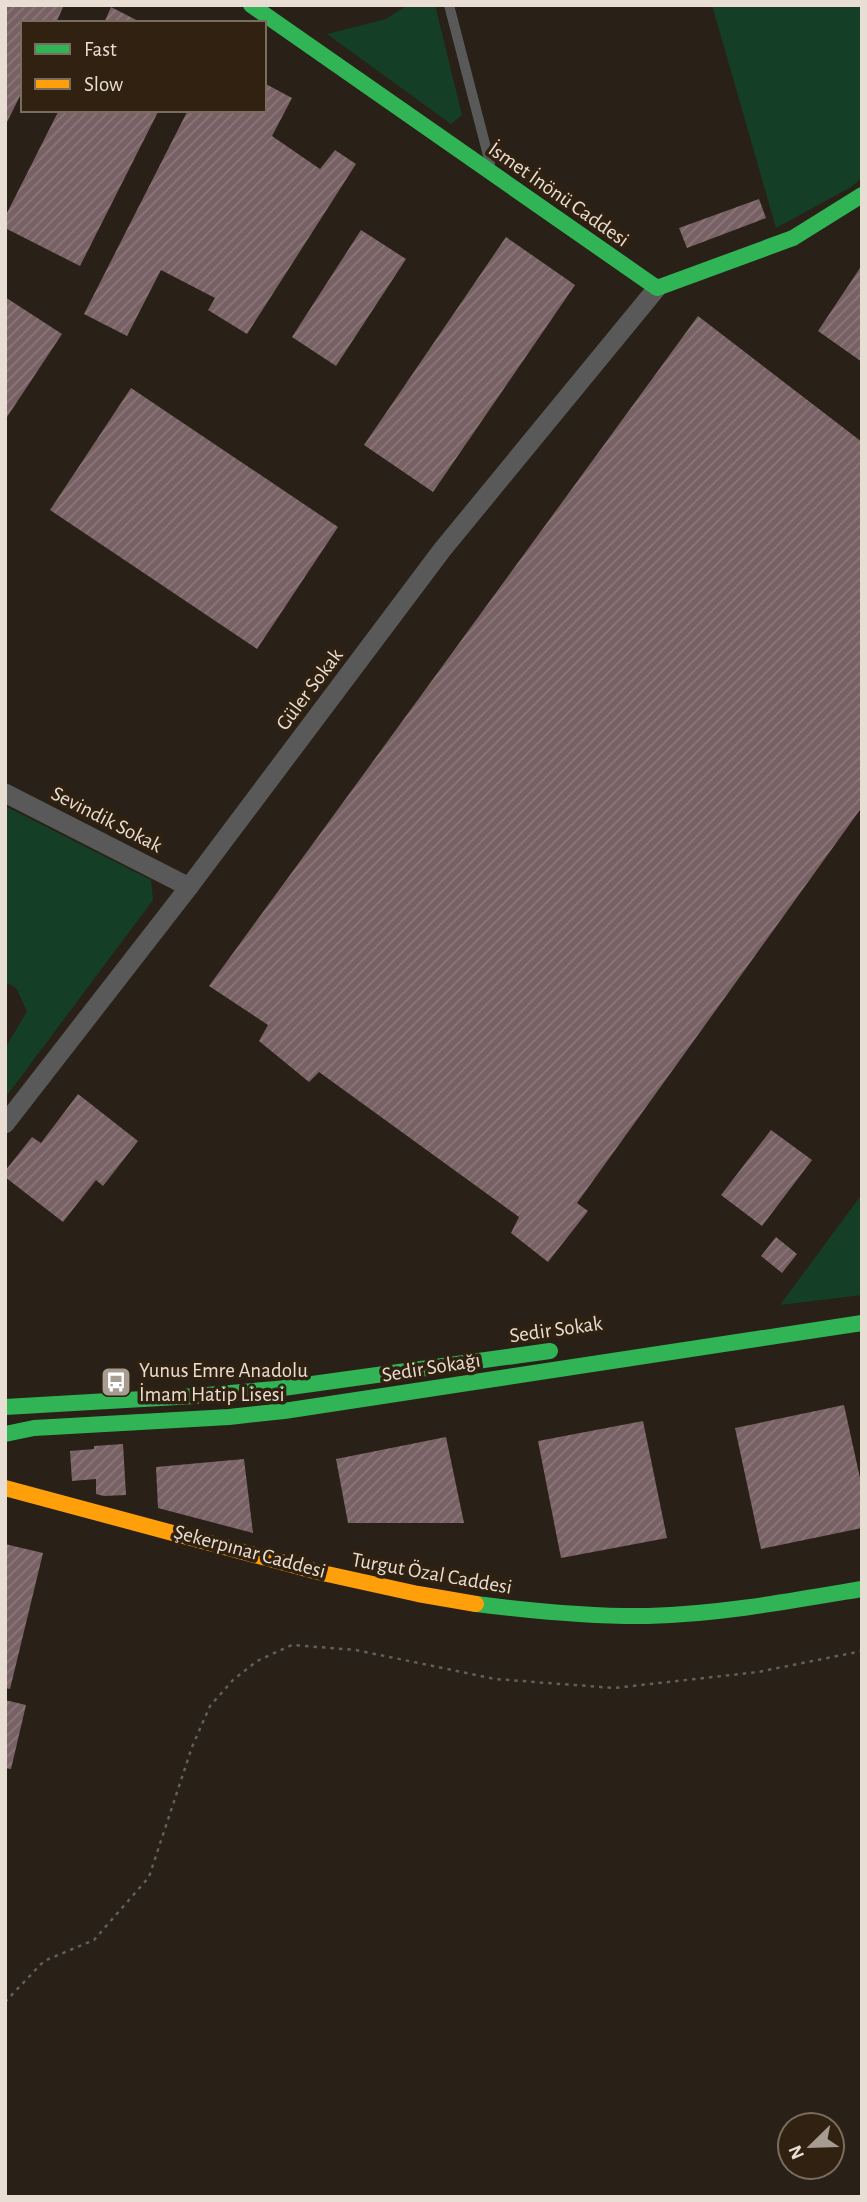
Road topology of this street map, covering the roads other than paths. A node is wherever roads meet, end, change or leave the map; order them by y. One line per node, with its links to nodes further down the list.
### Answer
1 (251, 5): 3 (street, İsmet İnönü Caddesi)
2 (449, 5): 3 (lane)
3 (493, 174): 5 (street, İsmet İnönü Caddesi)
4 (862, 195): 5 (street)
5 (657, 288): 7 (street, Güler Sokak)
6 (5, 793): 7 (street, Sevindik Sokak)
7 (189, 887): 8 (street, Güler Sokak)
8 (5, 1124)
9 (862, 1309): 11 (street)
10 (862, 1323): 14 (street, Sedir Sokağı)
11 (739, 1326)
12 (562, 1350): 13 (street, Sedir Sokak)
13 (5, 1407)
14 (5, 1436)
15 (5, 1486): 16 (street, Turgut Özal Caddesi)
16 (862, 1589)
17 (862, 1605): 18 (street)
18 (656, 1632)

